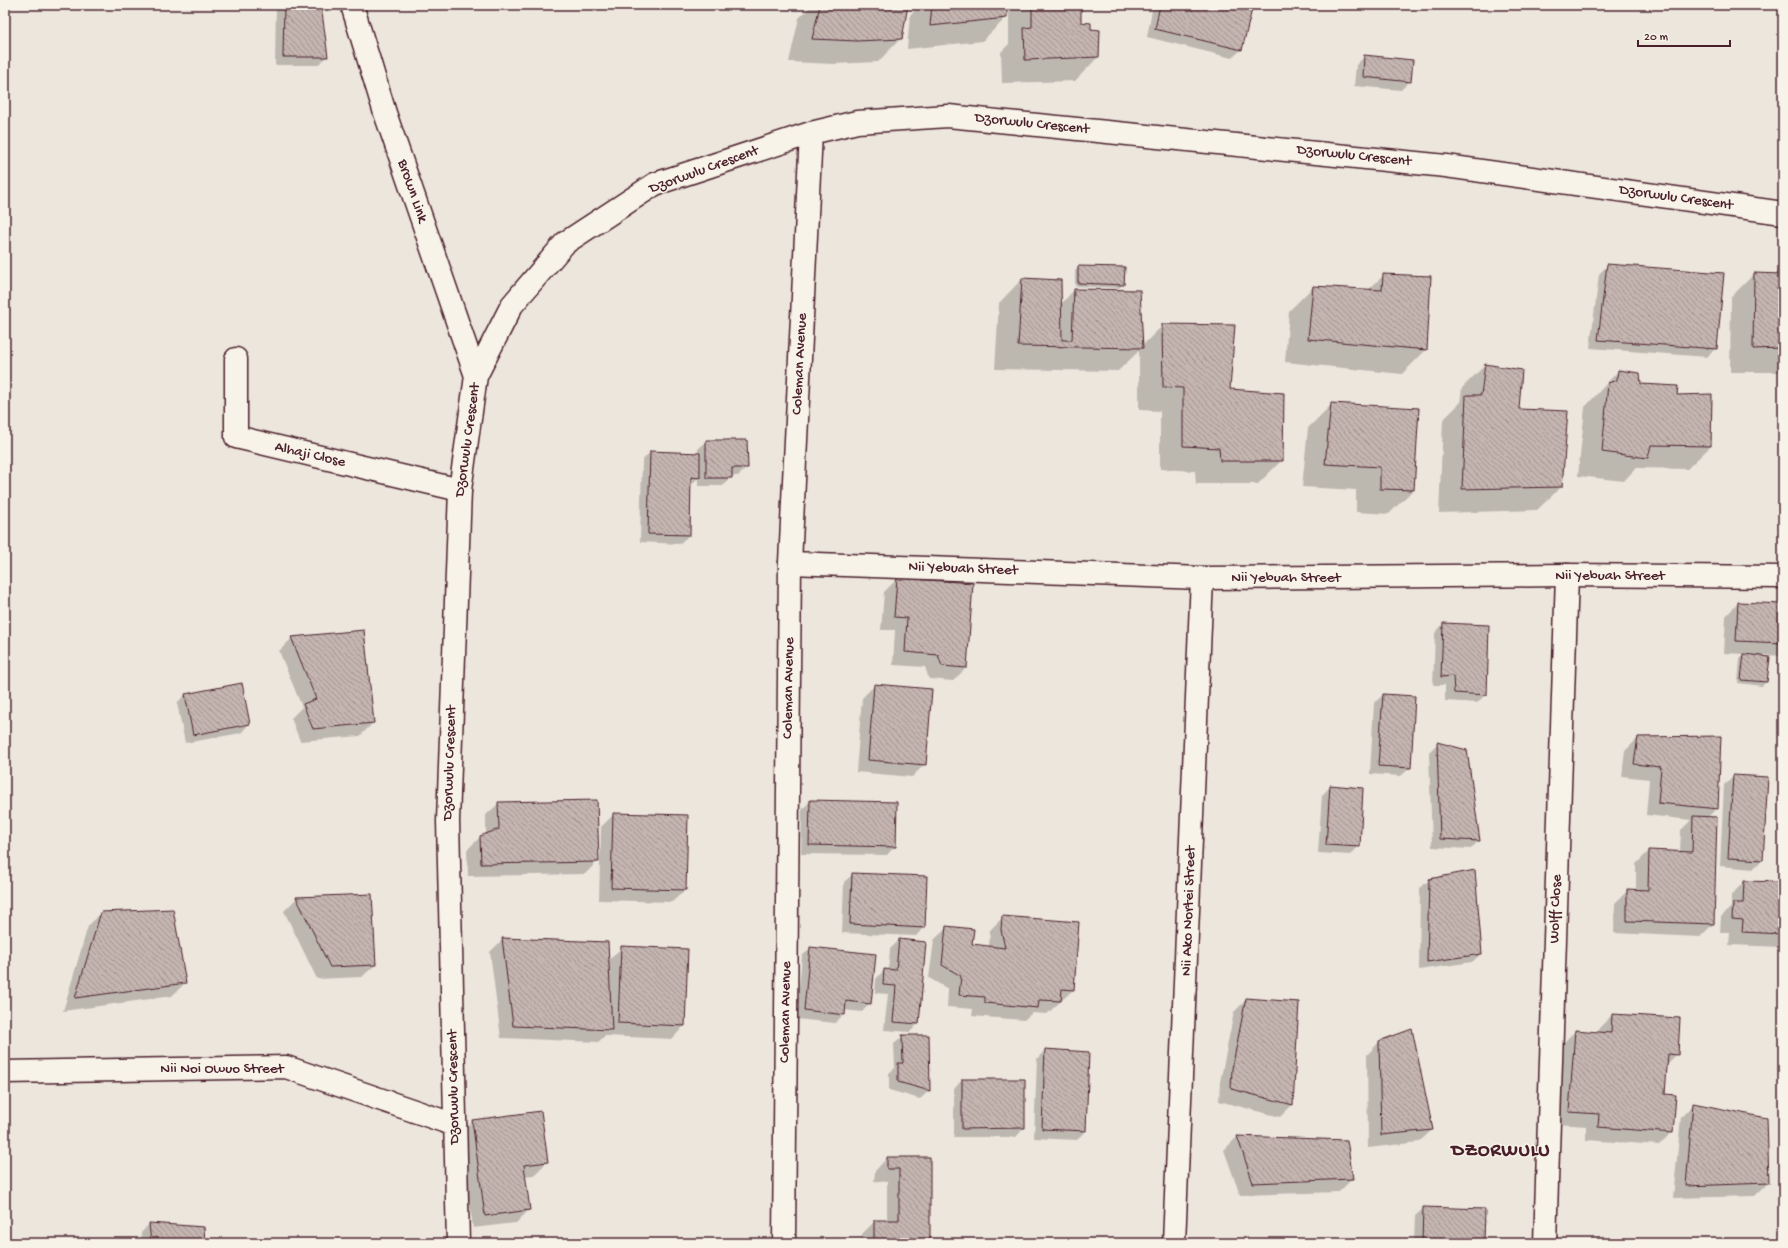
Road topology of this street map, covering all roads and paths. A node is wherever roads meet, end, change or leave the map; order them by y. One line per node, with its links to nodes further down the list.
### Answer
1 (352, 5): 5 (street, Brown Link)
2 (811, 133): 3 (street, Dzorwulu Crescent); 5 (street, Dzorwulu Crescent); 7 (street, Coleman Avenue)
3 (1783, 213)
4 (236, 359): 6 (street, Alhaji Close)
5 (476, 376): 6 (street, Dzorwulu Crescent)
6 (460, 490): 12 (street, Dzorwulu Crescent)
7 (790, 563): 10 (street, Nii Yebuah Street); 14 (street, Coleman Avenue)
8 (1568, 575): 9 (street, Nii Yebuah Street); 10 (street, Nii Yebuah Street); 16 (street, Wolff Close)
9 (1783, 577)
10 (1202, 578): 15 (street, Nii Ako Nortei Street)
11 (5, 1072): 12 (street, Nii Noi Owuo Street)
12 (455, 1125): 13 (street, Dzorwulu Crescent)
13 (458, 1243)
14 (784, 1243)
15 (1174, 1243)
16 (1545, 1243)

